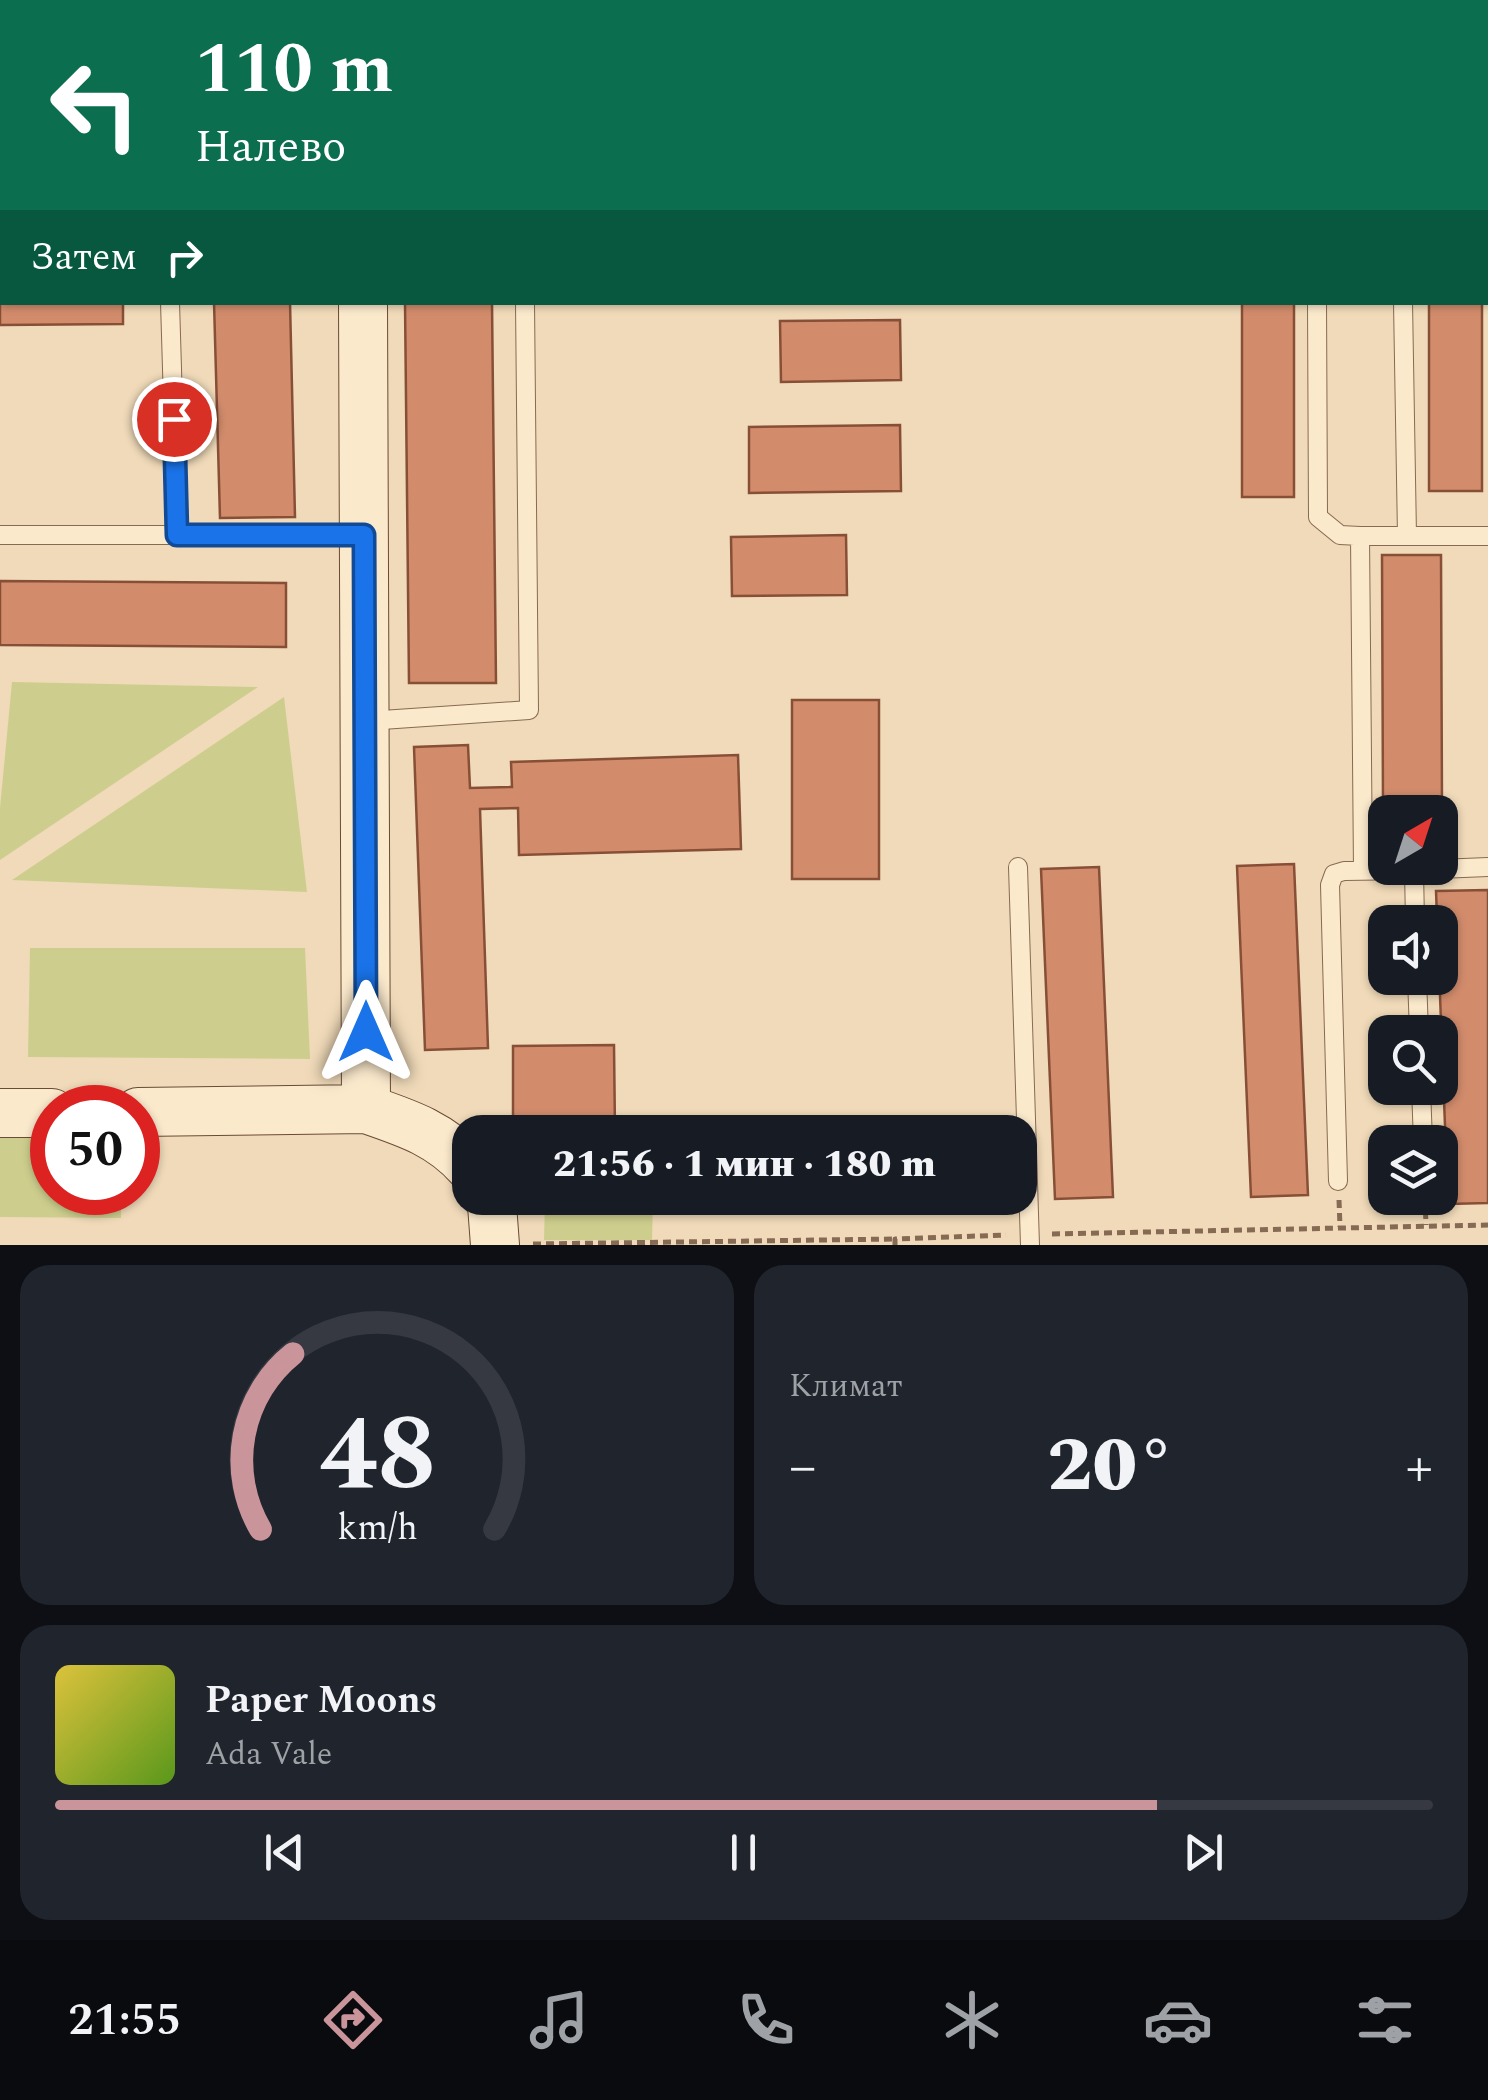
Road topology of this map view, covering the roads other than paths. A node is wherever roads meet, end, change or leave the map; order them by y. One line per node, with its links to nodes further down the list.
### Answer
1 (170, 305): 7 (lane)
2 (364, 305): 8 (main road)
3 (525, 305): 12 (lane)
4 (1317, 305): 9 (lane)
5 (1403, 305): 10 (lane)
6 (0, 535): 7 (lane)
7 (177, 535): 8 (lane)
8 (364, 535): 12 (main road)
9 (1360, 536): 10 (lane); 16 (lane)
10 (1407, 536): 11 (lane)
11 (1488, 536)
12 (365, 721): 18 (main road)
13 (1018, 867): 25 (lane)
14 (1488, 867): 15 (lane)
15 (1458, 868)
16 (1363, 870): 17 (lane); 23 (lane)
17 (1368, 870)
18 (366, 1109): 19 (main road); 22 (main road)
19 (160, 1112)
20 (0, 1113): 21 (main road)
21 (30, 1113)
22 (452, 1146)
23 (1338, 1181)
24 (493, 1215): 26 (main road)
25 (1031, 1240)
26 (495, 1245)

